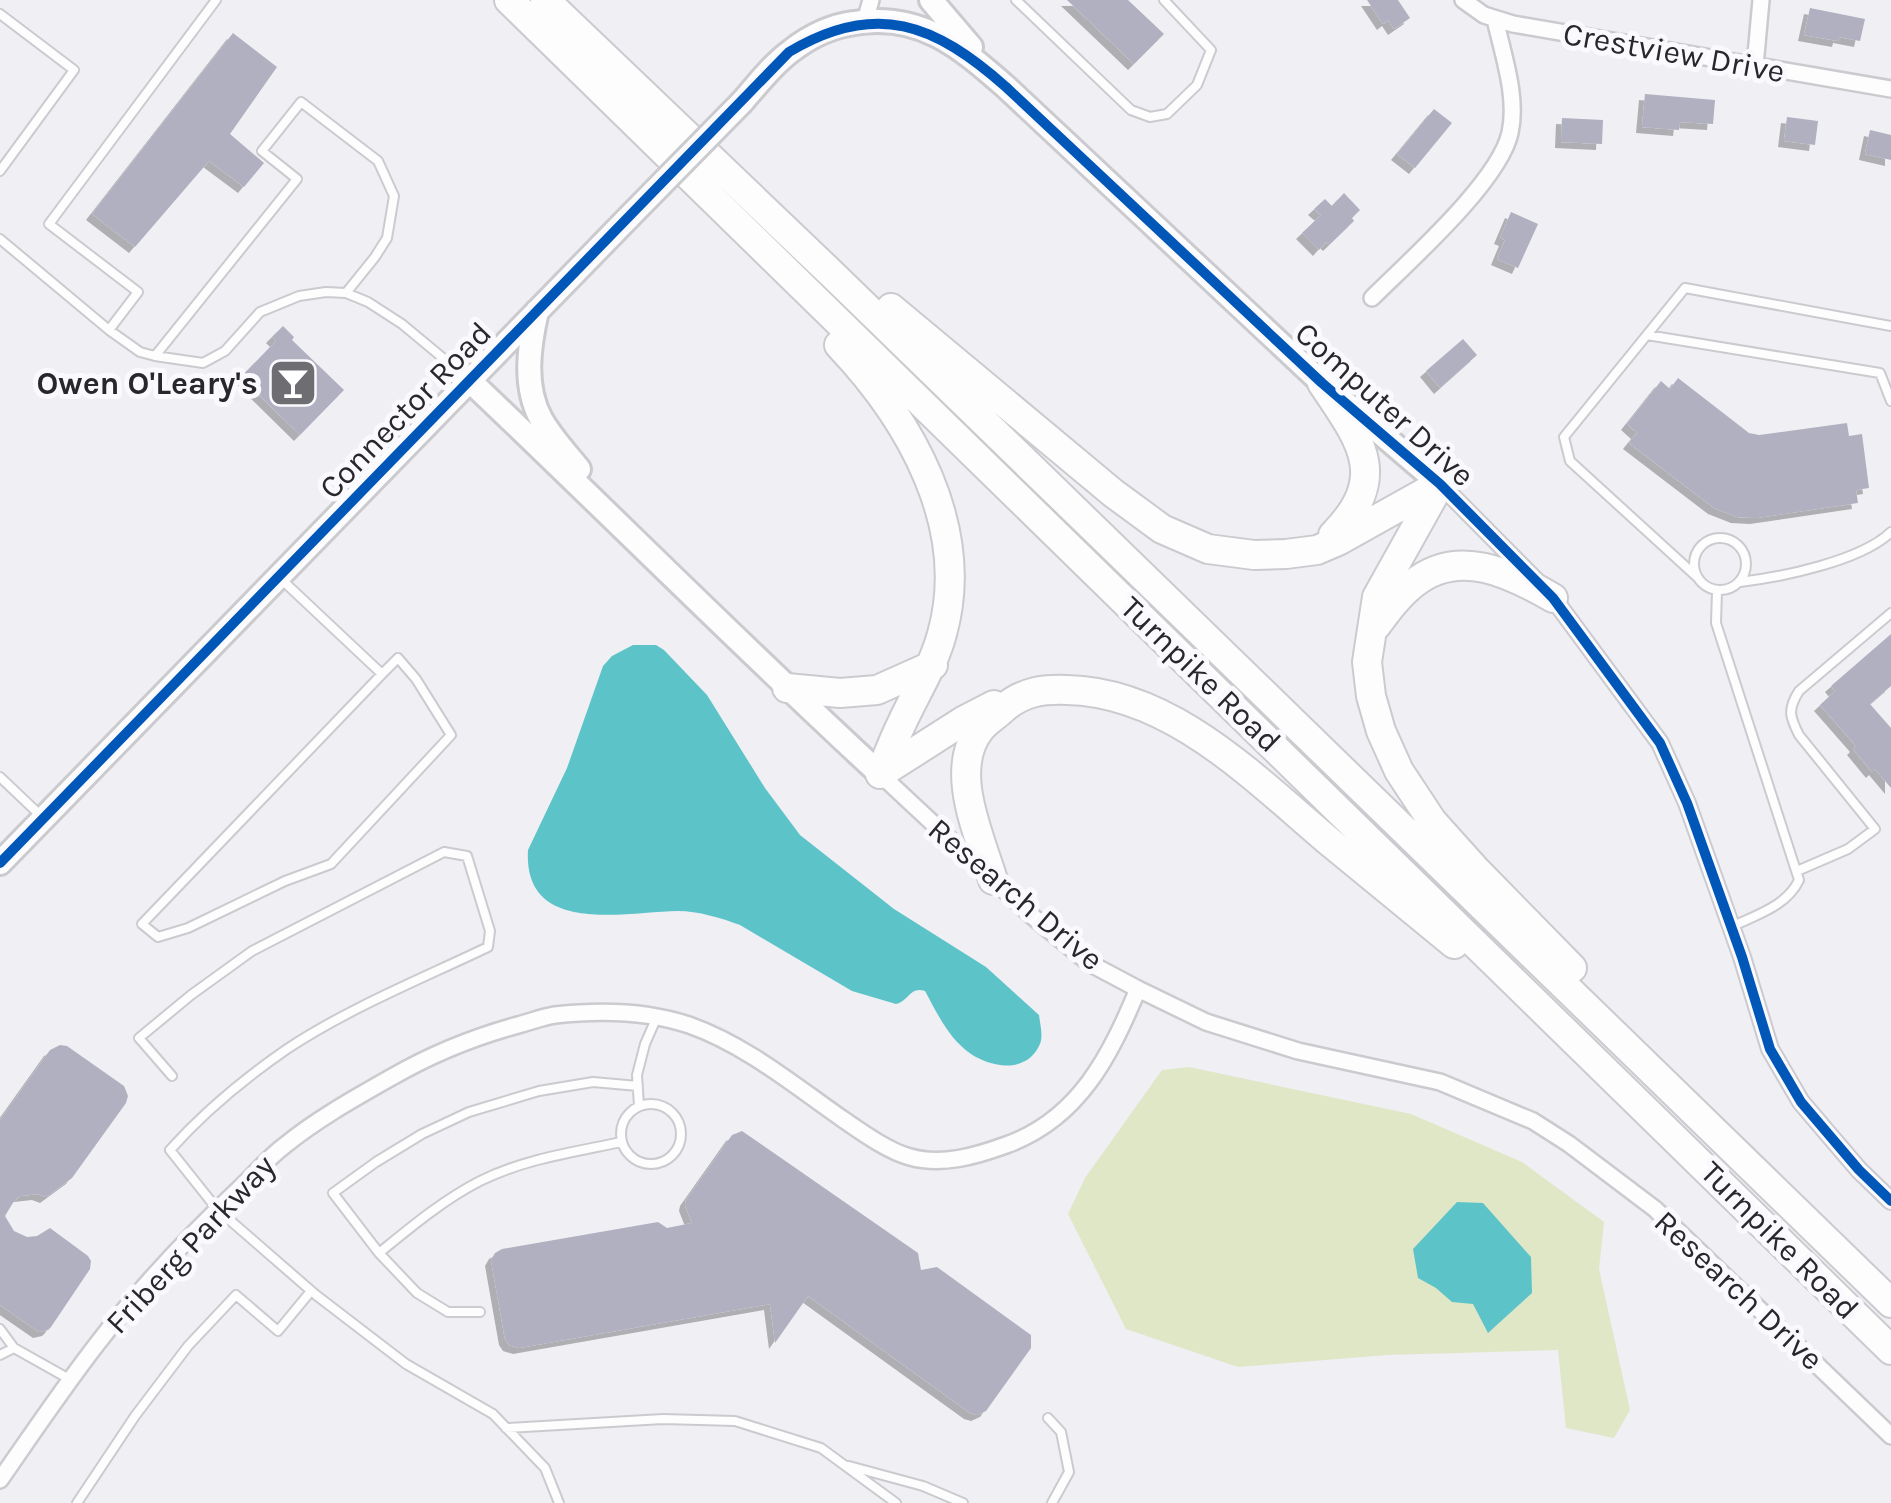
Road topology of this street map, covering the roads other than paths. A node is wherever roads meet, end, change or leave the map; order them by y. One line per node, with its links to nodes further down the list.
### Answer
1 (216, 0): 23 (lane)
2 (509, 0): 17 (highway, Turnpike Road)
3 (544, 0): 18 (highway, Turnpike Road)
4 (931, 0): 13 (street)
5 (1016, 0): 6 (lane)
6 (1164, 0)
7 (1463, 0): 11 (street, Crestview Drive)
8 (1761, 0): 12 (street)
9 (868, 10): 13 (street, Computer Drive); 21 (street, Connector Road, bridge)
10 (0, 14): 15 (lane)
11 (1496, 19): 12 (street, Crestview Drive); 20 (street)
12 (1755, 66): 14 (street, Crestview Drive)
13 (1006, 87): 27 (street, Computer Drive)
14 (1891, 89)
15 (0, 170)
16 (0, 239): 23 (lane)
17 (776, 260): 40 (highway); 56 (highway, Turnpike Road)
18 (835, 277): 32 (highway); 62 (highway, Turnpike Road)
19 (346, 293): 25 (lane); 25 (lane); 26 (lane)
20 (1372, 298)
21 (537, 311): 26 (street, Connector Road); 30 (street)
22 (1891, 326): 24 (lane)
23 (109, 330): 25 (lane)
24 (1647, 334): 28 (lane); 34 (lane)
25 (154, 356)
26 (469, 380): 30 (street, Research Drive); 33 (street, Connector Road)
27 (1322, 383): 29 (street, Computer Drive); 32 (highway)
28 (1891, 401)
29 (1440, 484): 32 (highway); 37 (street, Computer Drive); 39 (highway)
30 (613, 516): 42 (street, Research Drive)
31 (1891, 532): 35 (lane)
32 (1317, 550)
33 (278, 576): 41 (lane); 46 (street, Connector Road)
34 (1696, 576): 35 (lane); 36 (lane)
35 (1740, 582): 36 (lane)
36 (1716, 590): 48 (lane)
37 (1553, 598): 39 (highway); 50 (street, Computer Drive)
38 (1891, 613): 48 (lane)
39 (1372, 631): 62 (highway)
40 (932, 665): 42 (highway); 44 (highway)
41 (382, 674): 41 (lane)
42 (787, 688): 44 (street, Research Drive)
43 (1018, 697): 44 (highway); 49 (highway); 56 (highway)
44 (880, 774): 49 (street, Research Drive)
45 (0, 776): 46 (lane)
46 (43, 818): 47 (street, Connector Road)
47 (0, 863)
48 (1797, 872): 50 (lane)
49 (993, 880): 51 (street, Research Drive)
50 (1731, 926): 58 (street, Computer Drive)
51 (1138, 989): 52 (street, Friberg Parkway); 71 (street, Research Drive)
52 (657, 1017): 54 (lane); 59 (street, Friberg Parkway)
53 (172, 1076): 59 (lane)
54 (638, 1086): 55 (lane); 60 (lane)
55 (639, 1106): 57 (lane); 57 (lane)
56 (1648, 1110): 66 (highway, Turnpike Road)
57 (622, 1142): 60 (lane)
58 (1891, 1200)
59 (217, 1210): 61 (lane); 68 (street, Friberg Parkway)
60 (379, 1252): 63 (lane)
61 (311, 1291): 70 (lane); 74 (lane)
62 (1891, 1303)
63 (480, 1312)
64 (0, 1329): 65 (lane)
65 (14, 1348): 67 (lane); 68 (lane)
66 (1891, 1350)
67 (0, 1354)
68 (71, 1380): 73 (street, Friberg Parkway)
69 (1048, 1418): 78 (lane)
70 (506, 1428): 72 (lane); 75 (lane)
71 (1891, 1436)
72 (845, 1465): 76 (lane); 77 (lane)
73 (0, 1480)
74 (77, 1503)
75 (559, 1503)
76 (896, 1503)
77 (963, 1503)
78 (1052, 1503)

